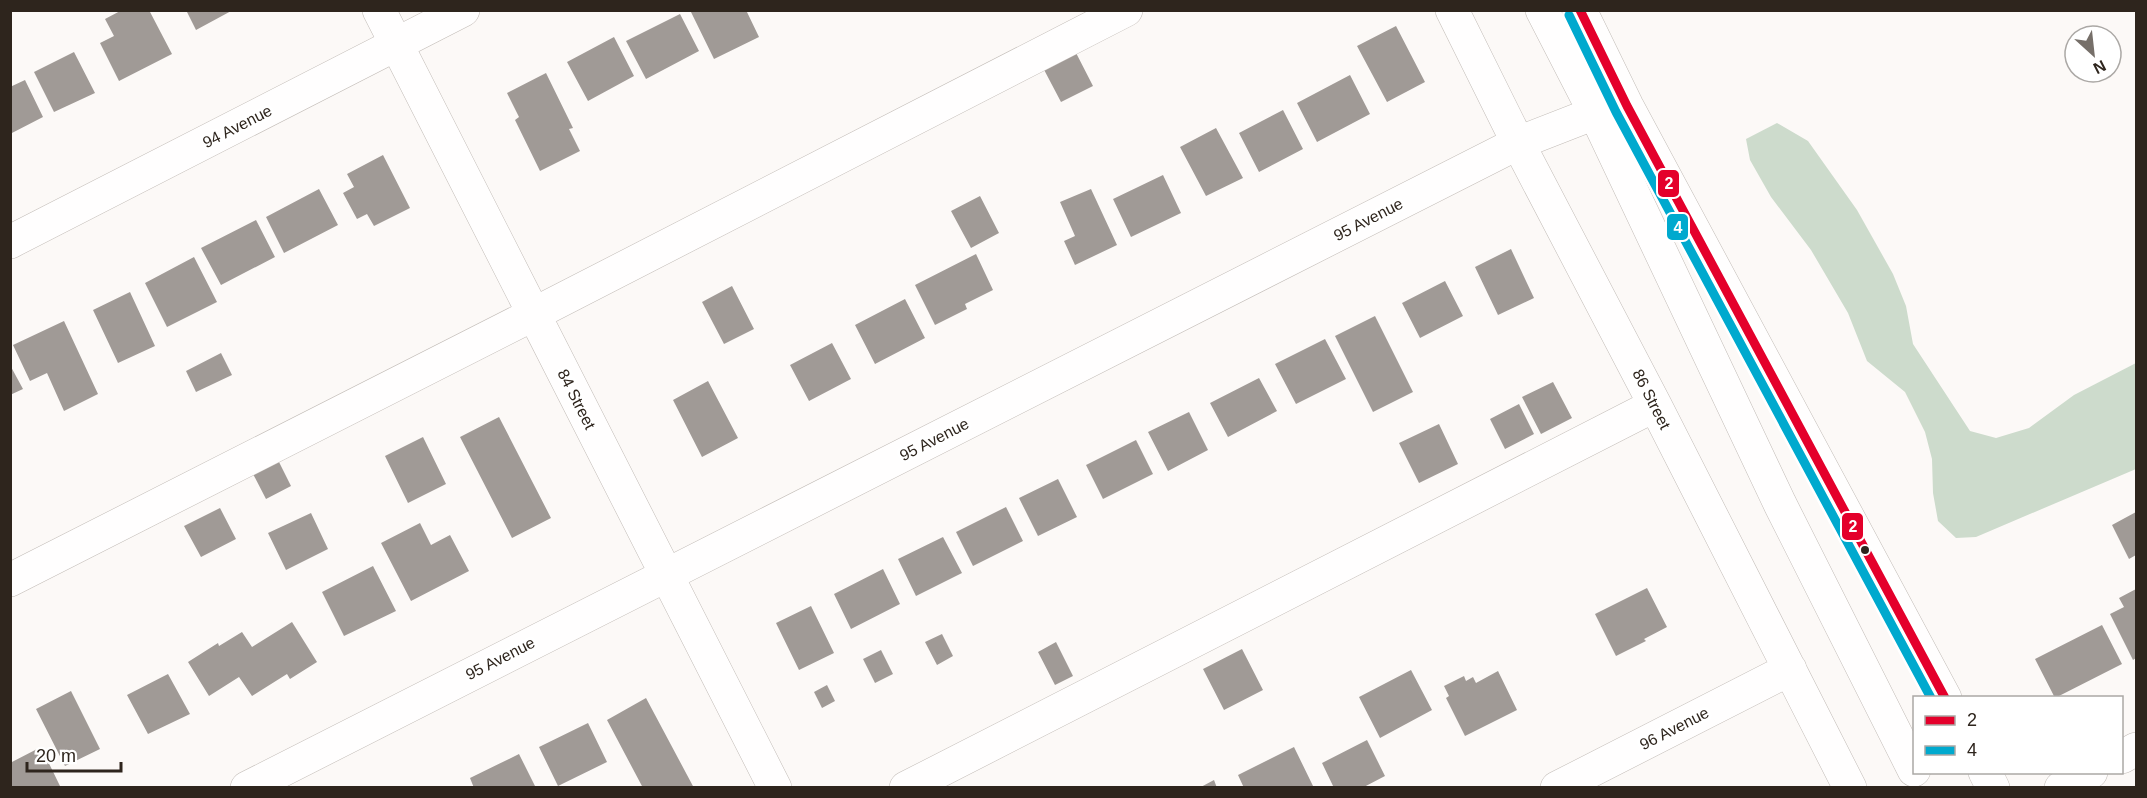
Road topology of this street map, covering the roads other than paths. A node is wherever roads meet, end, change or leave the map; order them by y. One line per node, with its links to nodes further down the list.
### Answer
1 (379, 10): 7 (street, 84 Street)
2 (463, 10): 7 (street, 94 Avenue)
3 (1126, 10): 12 (street)
4 (1452, 10): 10 (street, 86 Street)
5 (1542, 10): 9 (street)
6 (1580, 10): 8 (street)
7 (396, 44): 11 (street, 94 Avenue); 12 (street, 84 Street)
8 (1628, 106): 9 (street, 95 Avenue); 17 (street)
9 (1595, 113): 10 (street, 95 Avenue); 18 (street)
10 (1518, 143): 13 (street, 86 Street); 14 (street, 95 Avenue)
11 (10, 242)
12 (534, 314): 14 (street, 84 Street); 15 (street)
13 (1655, 405): 16 (street, 86 Street); 24 (street)
14 (666, 574): 22 (street, 95 Avenue); 23 (street, 84 Street)
15 (10, 580)
16 (1790, 669): 25 (street, 96 Avenue); 26 (street, 86 Street)
17 (1944, 696)
18 (1913, 767)
19 (1916, 774): 27 (street)
20 (1986, 774): 28 (street)
21 (2087, 774): 29 (street)
22 (247, 788)
23 (775, 788)
24 (906, 788)
25 (1557, 788)
26 (1850, 788)
27 (1923, 788)
28 (1993, 788)
29 (2061, 788)

